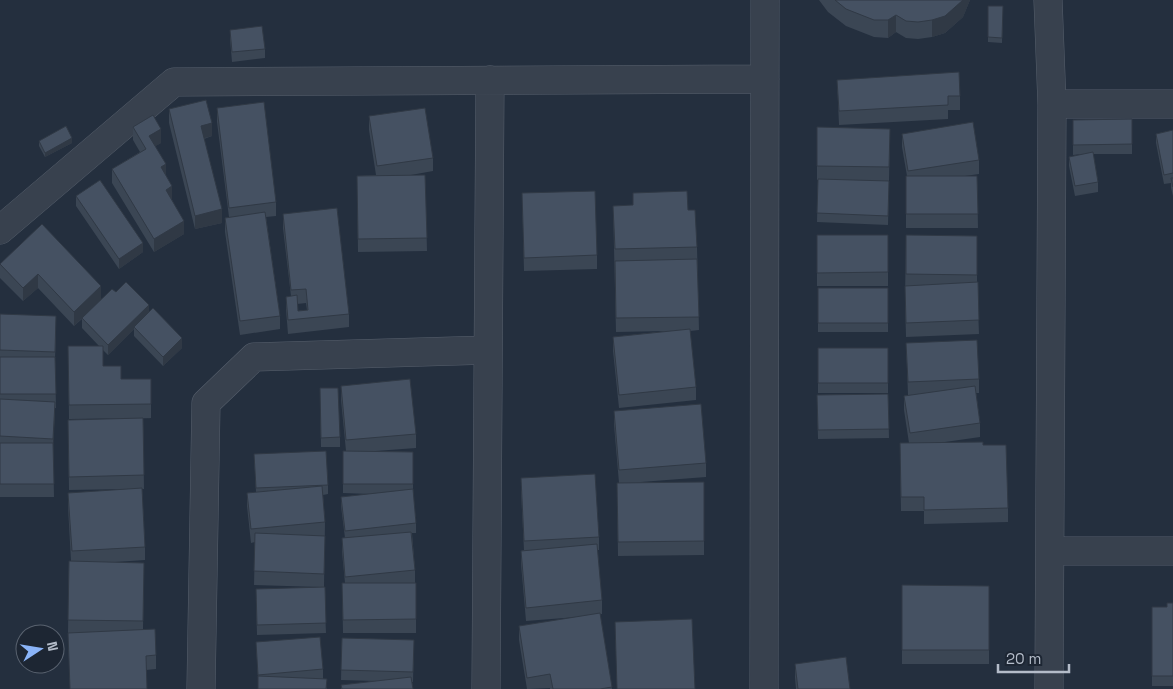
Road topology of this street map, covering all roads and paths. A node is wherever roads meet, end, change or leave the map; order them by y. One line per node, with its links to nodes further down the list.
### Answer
1 (765, 0): 3 (street)
2 (1048, 0): 5 (street)
3 (766, 79): 4 (street); 13 (street)
4 (490, 80): 7 (street); 8 (street)
5 (1052, 104): 6 (street); 10 (street)
6 (1173, 104)
7 (0, 230)
8 (488, 350): 11 (street); 12 (street)
9 (1173, 551): 10 (street)
10 (1050, 552): 14 (street)
11 (200, 689)
12 (486, 689)
13 (764, 689)
14 (1049, 689)

